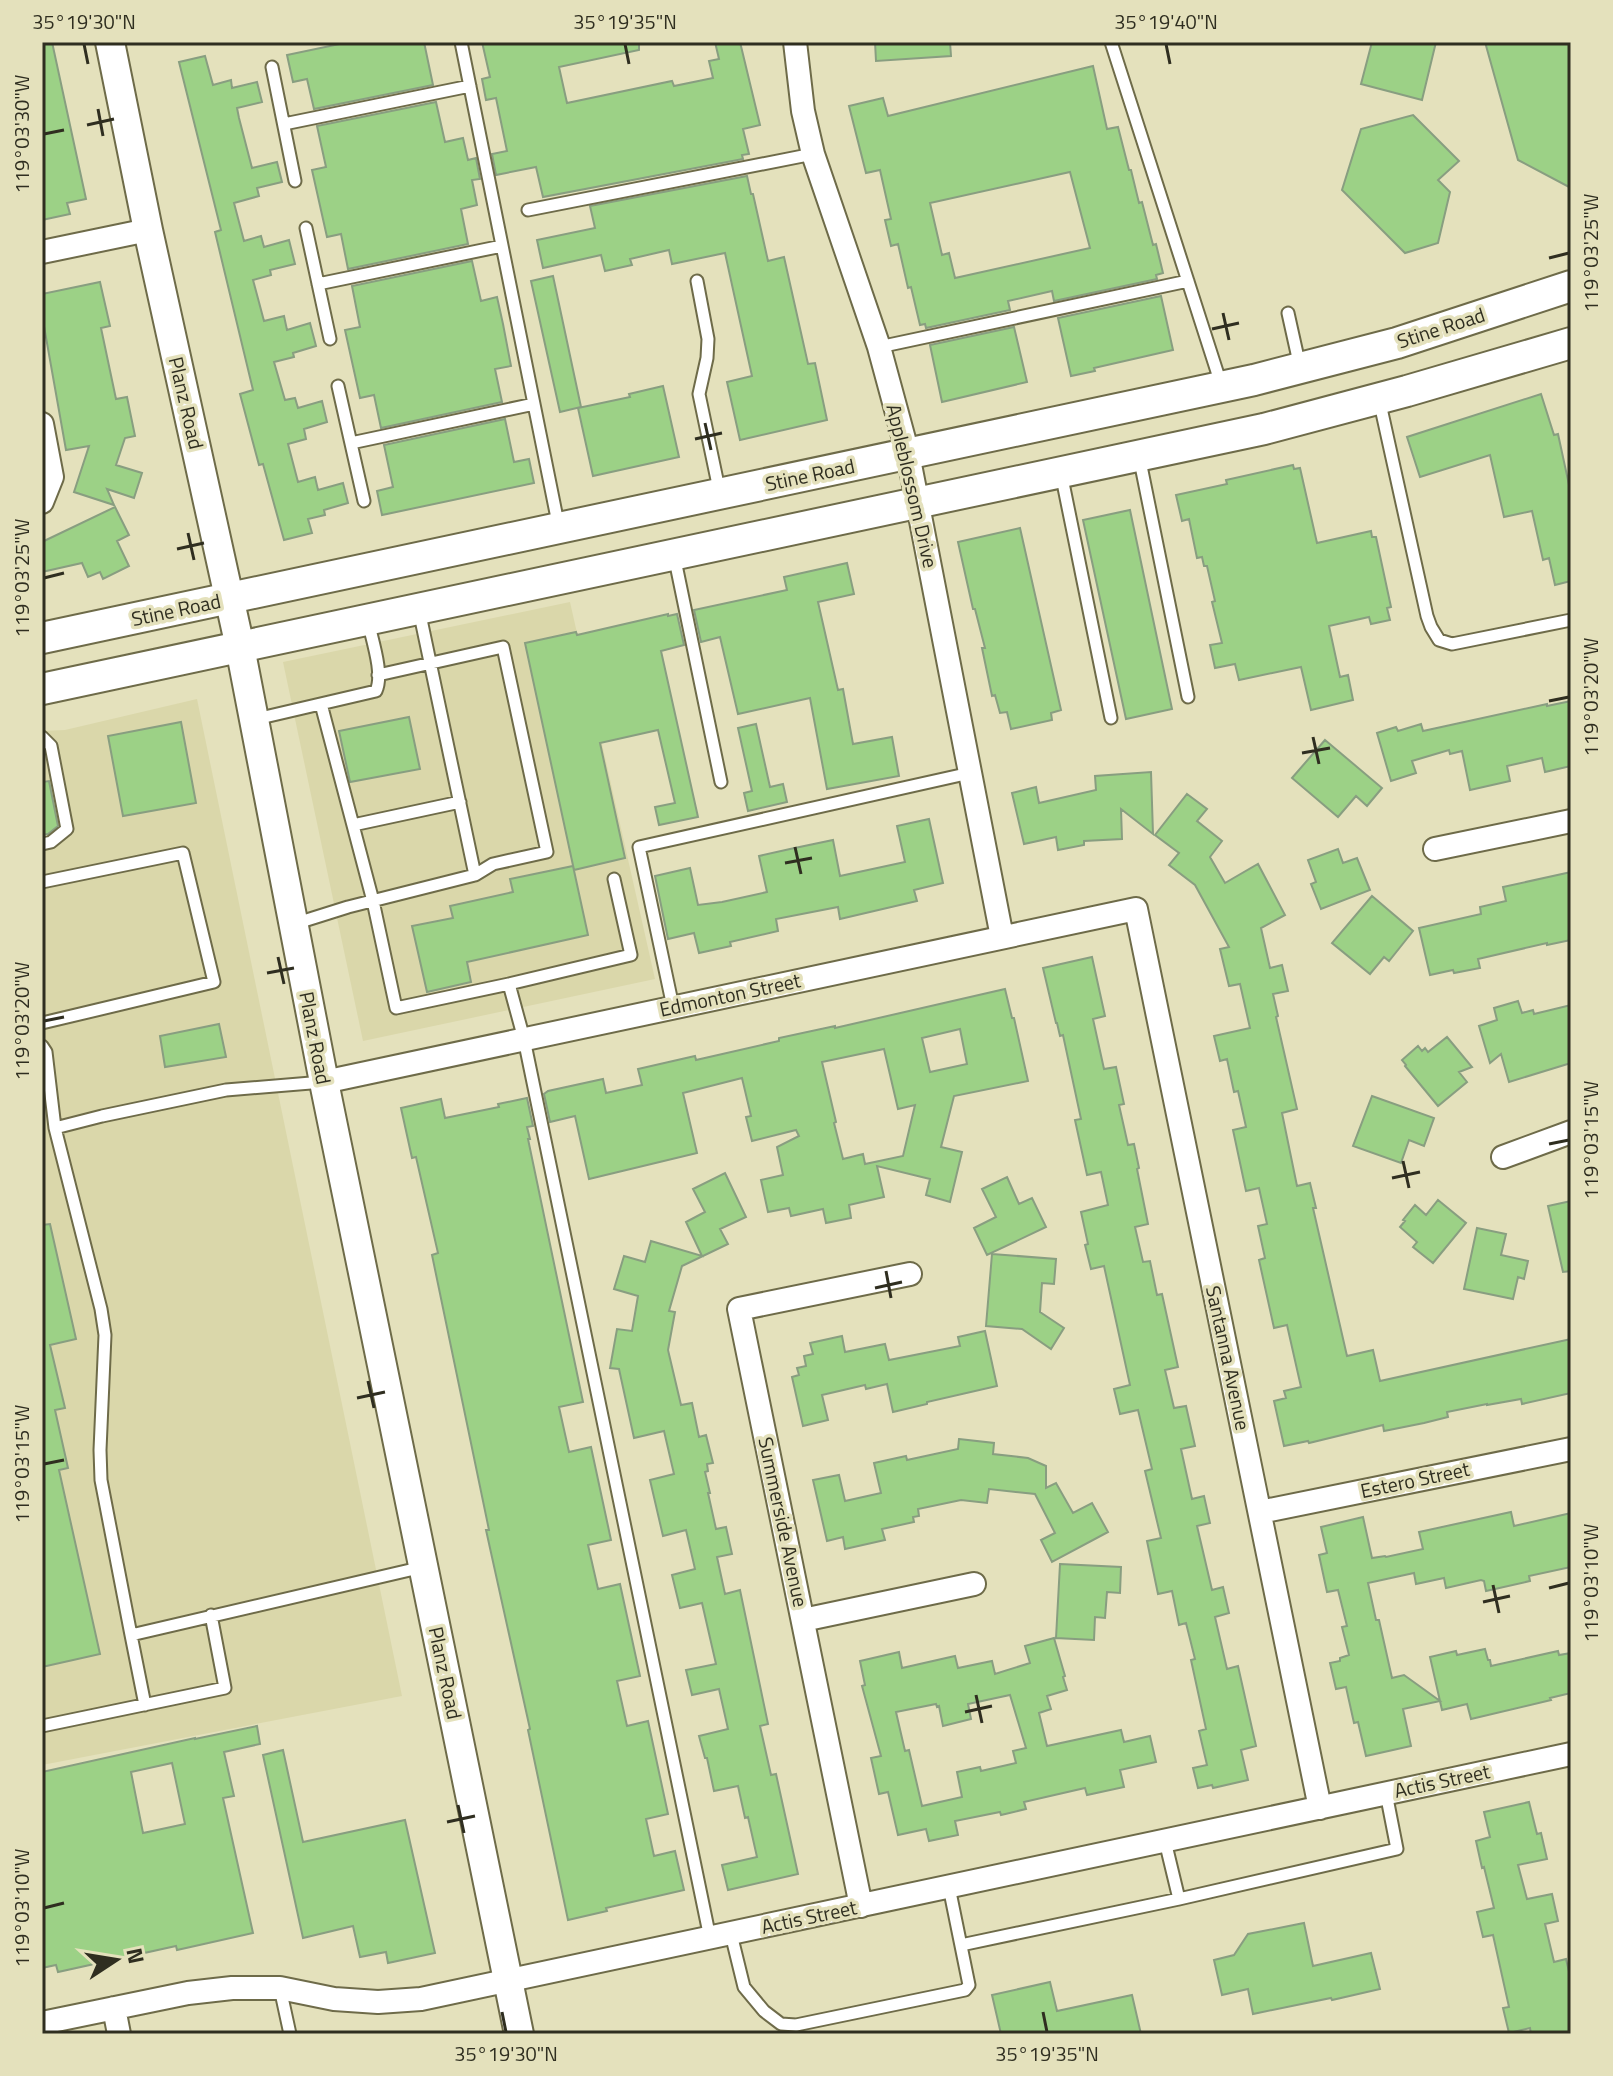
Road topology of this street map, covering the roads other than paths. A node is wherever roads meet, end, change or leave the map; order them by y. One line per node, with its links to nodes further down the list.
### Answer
1 (110, 42): 12 (street, Planz Road)
2 (461, 42): 6 (lane)
3 (795, 42): 8 (street, Appleblossom Drive)
4 (1111, 42): 16 (lane)
5 (272, 67): 7 (lane)
6 (470, 86): 7 (lane); 13 (lane)
7 (284, 124): 9 (lane)
8 (813, 154): 10 (lane); 22 (street, Appleblossom Drive)
9 (295, 181)
10 (528, 210)
11 (306, 228): 17 (lane)
12 (148, 230): 14 (street); 39 (street, Planz Road)
13 (502, 246): 17 (lane); 27 (lane)
14 (42, 252)
15 (697, 281): 33 (lane)
16 (1188, 281): 22 (lane); 25 (lane)
17 (318, 284): 20 (lane)
18 (1571, 286): 23 (main road, Stine Road)
19 (1288, 313): 23 (lane)
20 (330, 339)
21 (1571, 343): 26 (main road)
22 (879, 347): 30 (street, Appleblossom Drive)
23 (1300, 368): 25 (main road, Stine Road)
24 (338, 386): 29 (lane)
25 (1222, 387): 30 (main road, Stine Road)
26 (1378, 399): 31 (main road); 42 (lane)
27 (534, 404): 29 (lane); 37 (lane)
28 (42, 424): 35 (street)
29 (351, 443): 34 (lane)
30 (908, 454): 33 (main road, Stine Road); 36 (street, Appleblossom Drive)
31 (1138, 456): 32 (main road); 48 (lane)
32 (1061, 472): 36 (main road); 50 (lane)
33 (720, 495): 37 (main road, Stine Road)
34 (364, 501)
35 (42, 502)
36 (919, 503): 38 (main road); 53 (street, Appleblossom Drive)
37 (559, 529): 39 (main road, Stine Road)
38 (673, 555): 40 (main road); 54 (lane)
39 (230, 599): 43 (main road, Stine Road); 44 (street, Planz Road)
40 (419, 609): 41 (main road); 45 (lane)
41 (368, 620): 44 (main road); 46 (lane)
42 (1571, 620)
43 (42, 638)
44 (240, 647): 47 (main road); 51 (street, Planz Road)
45 (431, 664): 46 (lane); 55 (lane); 60 (lane)
46 (378, 675): 49 (lane)
47 (42, 689)
48 (1188, 697)
49 (321, 704): 51 (lane); 57 (lane)
50 (1111, 718)
51 (254, 719): 65 (street, Planz Road)
52 (42, 737): 58 (lane)
53 (970, 773): 66 (street, Appleblossom Drive); 68 (lane)
54 (721, 782)
55 (460, 802): 57 (lane); 60 (lane)
56 (1571, 821): 59 (street)
57 (353, 825): 63 (lane)
58 (42, 844)
59 (1435, 849)
60 (475, 875): 63 (lane)
61 (614, 879): 67 (lane)
62 (42, 882): 69 (lane)
63 (373, 901): 65 (lane); 67 (lane)
64 (1136, 909): 66 (street, Edmonton Street); 78 (street, Santanna Avenue)
65 (294, 924): 72 (street, Planz Road)
66 (1002, 937): 68 (street, Edmonton Street)
67 (509, 984): 70 (lane)
68 (673, 1007): 70 (street, Edmonton Street)
69 (42, 1023)
70 (524, 1039): 72 (street, Edmonton Street); 93 (lane)
71 (42, 1046): 73 (lane)
72 (324, 1082): 73 (lane); 79 (street, Planz Road)
73 (55, 1128): 83 (lane)
74 (1571, 1132): 75 (street)
75 (1503, 1157)
76 (910, 1274): 82 (street, Summerside Avenue)
77 (1571, 1449): 78 (street, Estero Street)
78 (1260, 1512): 88 (street, Santanna Avenue)
79 (423, 1567): 81 (lane); 95 (street, Planz Road)
80 (974, 1584): 82 (street)
81 (211, 1615): 83 (lane); 84 (lane)
82 (803, 1620): 92 (street, Summerside Avenue)
83 (131, 1635): 84 (lane)
84 (145, 1705): 85 (lane)
85 (42, 1726)
86 (1571, 1754): 87 (street, Actis Street)
87 (1386, 1793): 88 (street, Actis Street); 91 (lane)
88 (1320, 1808): 89 (street, Actis Street)
89 (1165, 1841): 90 (street, Actis Street); 91 (lane)
90 (949, 1887): 92 (street, Actis Street); 94 (lane)
91 (1179, 1899): 94 (lane)
92 (861, 1906): 93 (street, Actis Street)
93 (720, 1936): 94 (lane); 95 (street, Actis Street)
94 (961, 1945)
95 (509, 1982): 96 (street, Actis Street); 101 (street, Planz Road)
96 (280, 1988): 97 (street, Actis Street); 100 (lane)
97 (114, 2008): 98 (street, Actis Street); 99 (street)
98 (42, 2023)
99 (119, 2034)
100 (290, 2034)
101 (519, 2034)

